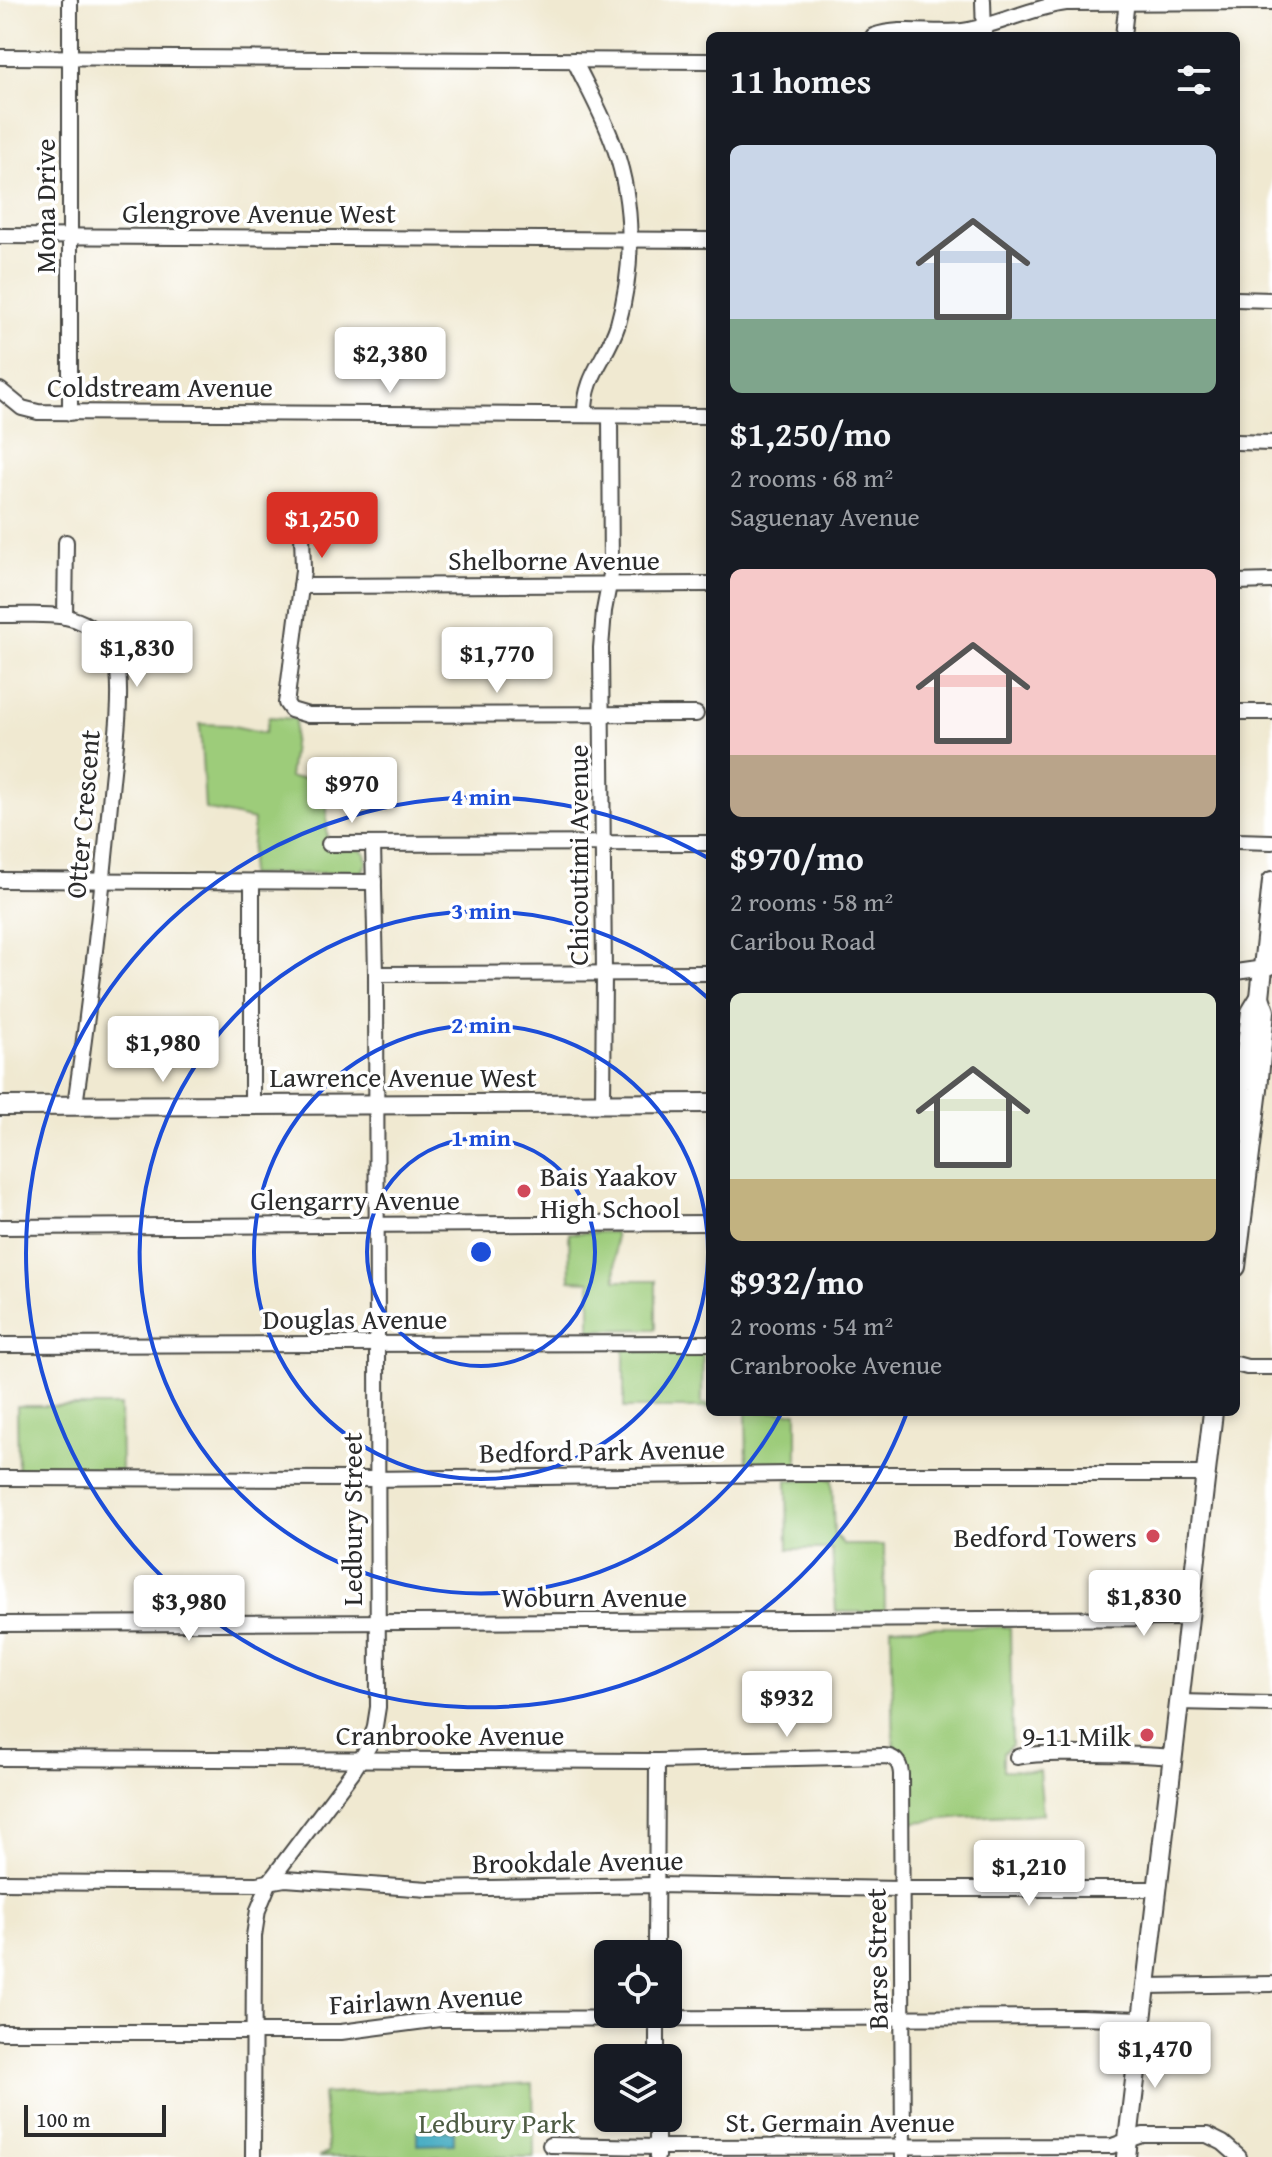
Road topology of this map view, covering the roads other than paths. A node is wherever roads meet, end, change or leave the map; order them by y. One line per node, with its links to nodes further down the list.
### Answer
1 (70, 0): 9 (street, Mona Drive)
2 (983, 0): 5 (street)
3 (1127, 2): 4 (street); 5 (street); 7 (street)
4 (1272, 2)
5 (984, 31): 6 (street)
6 (893, 32)
7 (1123, 32)
8 (0, 57): 9 (street)
9 (70, 57): 10 (street); 13 (street, Mona Drive)
10 (574, 60): 11 (street); 14 (street)
11 (706, 61)
12 (0, 236): 13 (street, Glengrove Avenue West)
13 (70, 237): 14 (street, Glengrove Avenue West); 19 (street, Mona Drive)
14 (631, 240): 15 (street, Glengrove Avenue West); 20 (street)
15 (706, 240)
16 (1240, 299): 17 (street)
17 (1272, 300)
18 (0, 390): 19 (street, Coldstream Avenue)
19 (70, 413): 20 (street, Coldstream Avenue)
20 (585, 415): 21 (street, Coldstream Avenue)
21 (610, 416): 22 (street, Coldstream Avenue); 29 (street, Chicoutimi Avenue)
22 (706, 416)
23 (1240, 442): 24 (street)
24 (1272, 443)
25 (302, 533): 31 (street)
26 (66, 542): 33 (street)
27 (1272, 581): 28 (street)
28 (1240, 582)
29 (608, 584): 30 (street, Shelborne Avenue); 31 (street, Shelborne Avenue); 36 (street, Chicoutimi Avenue)
30 (706, 584)
31 (301, 586): 36 (street)
32 (0, 615): 33 (street, Otter Crescent)
33 (65, 617): 45 (street, Otter Crescent)
34 (1240, 712): 35 (street)
35 (1272, 712)
36 (602, 714): 37 (street); 42 (street, Chicoutimi Avenue)
37 (696, 714)
38 (1240, 841): 39 (street)
39 (1272, 842)
40 (706, 843): 42 (street)
41 (329, 844): 43 (street)
42 (602, 844): 43 (street); 53 (street, Chicoutimi Avenue)
43 (373, 845): 47 (street, Ledbury Street)
44 (0, 880): 45 (street)
45 (103, 880): 48 (street); 59 (street, Otter Crescent)
46 (1272, 881): 49 (main road)
47 (374, 882): 48 (street); 52 (street, Ledbury Street)
48 (252, 883): 57 (street)
49 (1267, 968): 50 (street); 54 (main road)
50 (1240, 971)
51 (706, 973): 53 (street)
52 (376, 974): 53 (street); 58 (street, Ledbury Street)
53 (604, 974): 55 (street, Chicoutimi Avenue)
54 (1251, 1098): 61 (main road); 62 (main road)
55 (603, 1103): 56 (main road, Lawrence Avenue West); 58 (main road, Lawrence Avenue West)
56 (706, 1103)
57 (252, 1104): 58 (main road, Lawrence Avenue West); 59 (main road, Lawrence Avenue West)
58 (375, 1104): 64 (street, Ledbury Street)
59 (75, 1105): 60 (main road, Lawrence Avenue West)
60 (0, 1106)
61 (1240, 1122)
62 (1240, 1222)
63 (706, 1223): 64 (street, Glengarry Avenue)
64 (376, 1226): 65 (street, Glengarry Avenue); 67 (street, Ledbury Street)
65 (0, 1227)
66 (706, 1343): 67 (street, Douglas Avenue)
67 (375, 1344): 68 (street, Douglas Avenue); 74 (street, Ledbury Street)
68 (0, 1345)
69 (1240, 1365): 70 (street)
70 (1272, 1367)
71 (1212, 1416): 72 (main road)
72 (1205, 1474): 74 (street, Bedford Park Avenue); 75 (main road)
73 (0, 1478): 74 (street, Bedford Park Avenue)
74 (378, 1479): 76 (street, Ledbury Street)
75 (1189, 1618): 76 (street, Woburn Avenue); 78 (main road)
76 (378, 1623): 77 (street, Woburn Avenue); 83 (street, Ledbury Street)
77 (0, 1624)
78 (1178, 1702): 79 (street); 81 (main road)
79 (1272, 1704)
80 (1017, 1757): 81 (street)
81 (1171, 1757): 90 (main road)
82 (0, 1758): 83 (street, Cranbrooke Avenue)
83 (360, 1760): 84 (street, Cranbrooke Avenue); 86 (street, Ledbury Street)
84 (657, 1761): 85 (street, Cranbrooke Avenue); 88 (street)
85 (898, 1761): 89 (street, Barse Street)
86 (270, 1881): 87 (street, Brookdale Avenue); 88 (street, Brookdale Avenue); 98 (street, Ledbury Street)
87 (0, 1882)
88 (655, 1885): 89 (street, Brookdale Avenue); 91 (street)
89 (901, 1889): 90 (street, Brookdale Avenue); 96 (street, Barse Street)
90 (1157, 1889): 93 (main road)
91 (656, 1940)
92 (1272, 1984): 93 (street)
93 (1146, 1986): 97 (main road)
94 (682, 2017): 96 (street, Fairlawn Avenue)
95 (594, 2018): 98 (street, Fairlawn Avenue)
96 (903, 2019): 97 (street, Fairlawn Avenue); 104 (street, Barse Street)
97 (1142, 2019): 102 (main road)
98 (252, 2031): 99 (street, Fairlawn Avenue); 105 (street, Ledbury Street)
99 (0, 2032)
100 (657, 2132): 103 (street)
101 (550, 2145): 103 (street, St. Germain Avenue)
102 (1127, 2149): 104 (street, St. Germain Avenue); 106 (street, St. Germain Avenue)
103 (658, 2152): 104 (street, St. Germain Avenue)
104 (903, 2152)
105 (253, 2157)
106 (1239, 2157)

